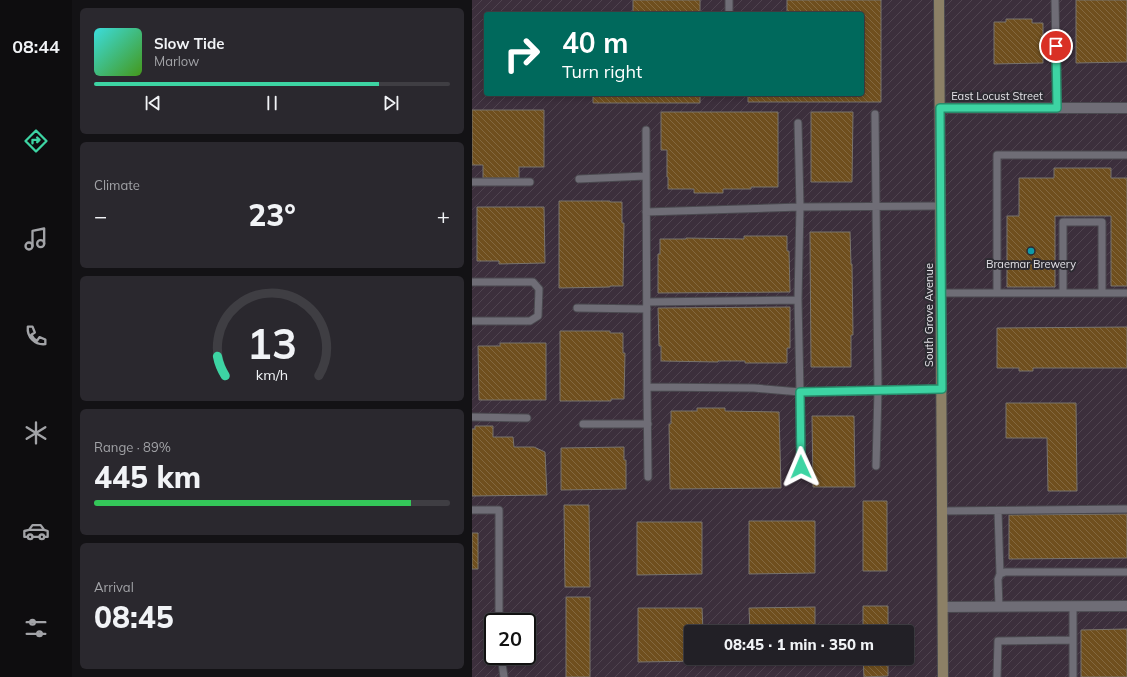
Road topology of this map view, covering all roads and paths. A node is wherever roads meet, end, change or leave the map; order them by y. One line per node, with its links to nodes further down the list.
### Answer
1 (729, 0): 4 (lane)
2 (939, 0): 5 (main road, South Grove Avenue)
3 (1055, 0): 6 (lane)
4 (729, 12)
5 (940, 108): 6 (street, East Locust Street); 17 (main road, South Grove Avenue)
6 (1057, 108): 7 (street, East Locust Street)
7 (1127, 108)
8 (875, 114): 16 (lane)
9 (798, 123): 18 (lane)
10 (646, 130): 12 (lane)
11 (1127, 155): 22 (lane)
12 (645, 176): 13 (lane); 19 (lane)
13 (579, 178)
14 (472, 182): 15 (lane)
15 (530, 182)
16 (877, 206): 17 (lane); 18 (lane); 32 (lane)
17 (940, 206): 21 (main road, South Grove Avenue)
18 (800, 207): 19 (lane); 26 (lane)
19 (646, 212): 27 (lane)
20 (472, 282): 29 (lane)
21 (941, 293): 22 (lane); 31 (main road, South Grove Avenue)
22 (997, 293): 23 (lane)
23 (1064, 293): 24 (lane); 24 (lane)
24 (1102, 293): 25 (lane)
25 (1127, 293)
26 (798, 300): 27 (lane); 33 (lane)
27 (647, 306): 28 (lane); 30 (lane)
28 (577, 308)
29 (472, 321)
30 (647, 388): 33 (lane); 37 (lane)
31 (942, 389): 32 (lane); 43 (main road, South Grove Avenue)
32 (878, 390): 33 (lane); 38 (lane)
33 (800, 392): 39 (lane)
34 (472, 417): 35 (lane)
35 (527, 418)
36 (583, 424): 37 (lane)
37 (648, 424): 40 (lane)
38 (876, 466)
39 (801, 467)
40 (648, 477)
41 (1127, 509): 44 (lane)
42 (472, 510): 51 (lane)
43 (942, 511): 44 (lane); 49 (main road, South Grove Avenue)
44 (998, 511): 46 (lane)
45 (1127, 572): 46 (lane)
46 (1000, 574): 50 (lane)
47 (1073, 606): 48 (street); 50 (street); 52 (lane)
48 (1127, 606)
49 (943, 607): 50 (street); 55 (main road, South Grove Avenue)
50 (999, 607)
51 (499, 613)
52 (1073, 640): 56 (lane); 57 (lane)
53 (502, 665): 54 (lane)
54 (504, 677)
55 (943, 677)
56 (997, 677)
57 (1073, 677)

